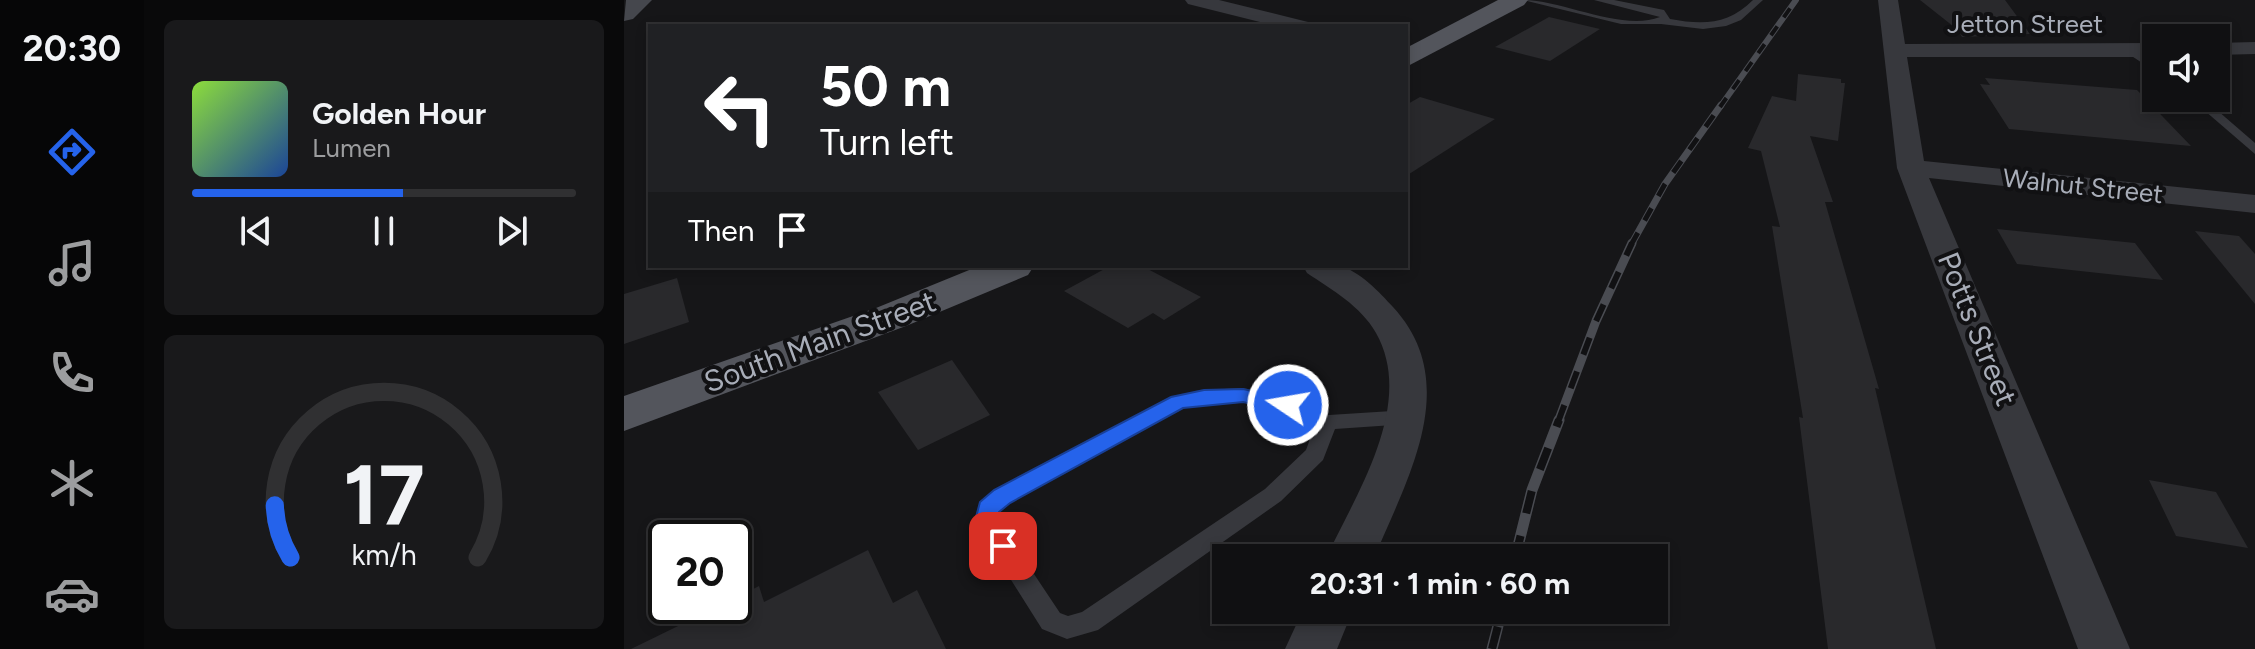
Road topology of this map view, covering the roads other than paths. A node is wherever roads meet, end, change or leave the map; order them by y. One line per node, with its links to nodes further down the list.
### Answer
1 (640, 0): 8 (street)
2 (1195, 0): 10 (street)
3 (1516, 0): 16 (main road)
4 (1528, 0): 9 (lane)
5 (1599, 0): 9 (lane)
6 (1758, 0): 9 (lane)
7 (1888, 0): 13 (street, Potts Street)
8 (624, 14)
9 (1663, 21)
10 (1293, 24)
11 (2255, 48): 12 (street)
12 (2230, 49)
13 (1894, 51): 14 (street, Jetton Street); 20 (street, Potts Street)
14 (2131, 51): 15 (street, Jetton Street); 17 (lane)
15 (2142, 51)
16 (1409, 55)
17 (2142, 59)
18 (2212, 112): 19 (lane)
19 (2255, 150)
20 (1911, 168): 21 (street, Walnut Street); 30 (street, Potts Street)
21 (2255, 204)
22 (1009, 268): 24 (main road, South Main Street)
23 (1322, 268): 25 (street)
24 (624, 414)
25 (1408, 417): 26 (lane); 27 (street)
26 (1327, 422): 26 (lane)
27 (1356, 544)
28 (1322, 624): 29 (street)
29 (1311, 649)
30 (2104, 649)

